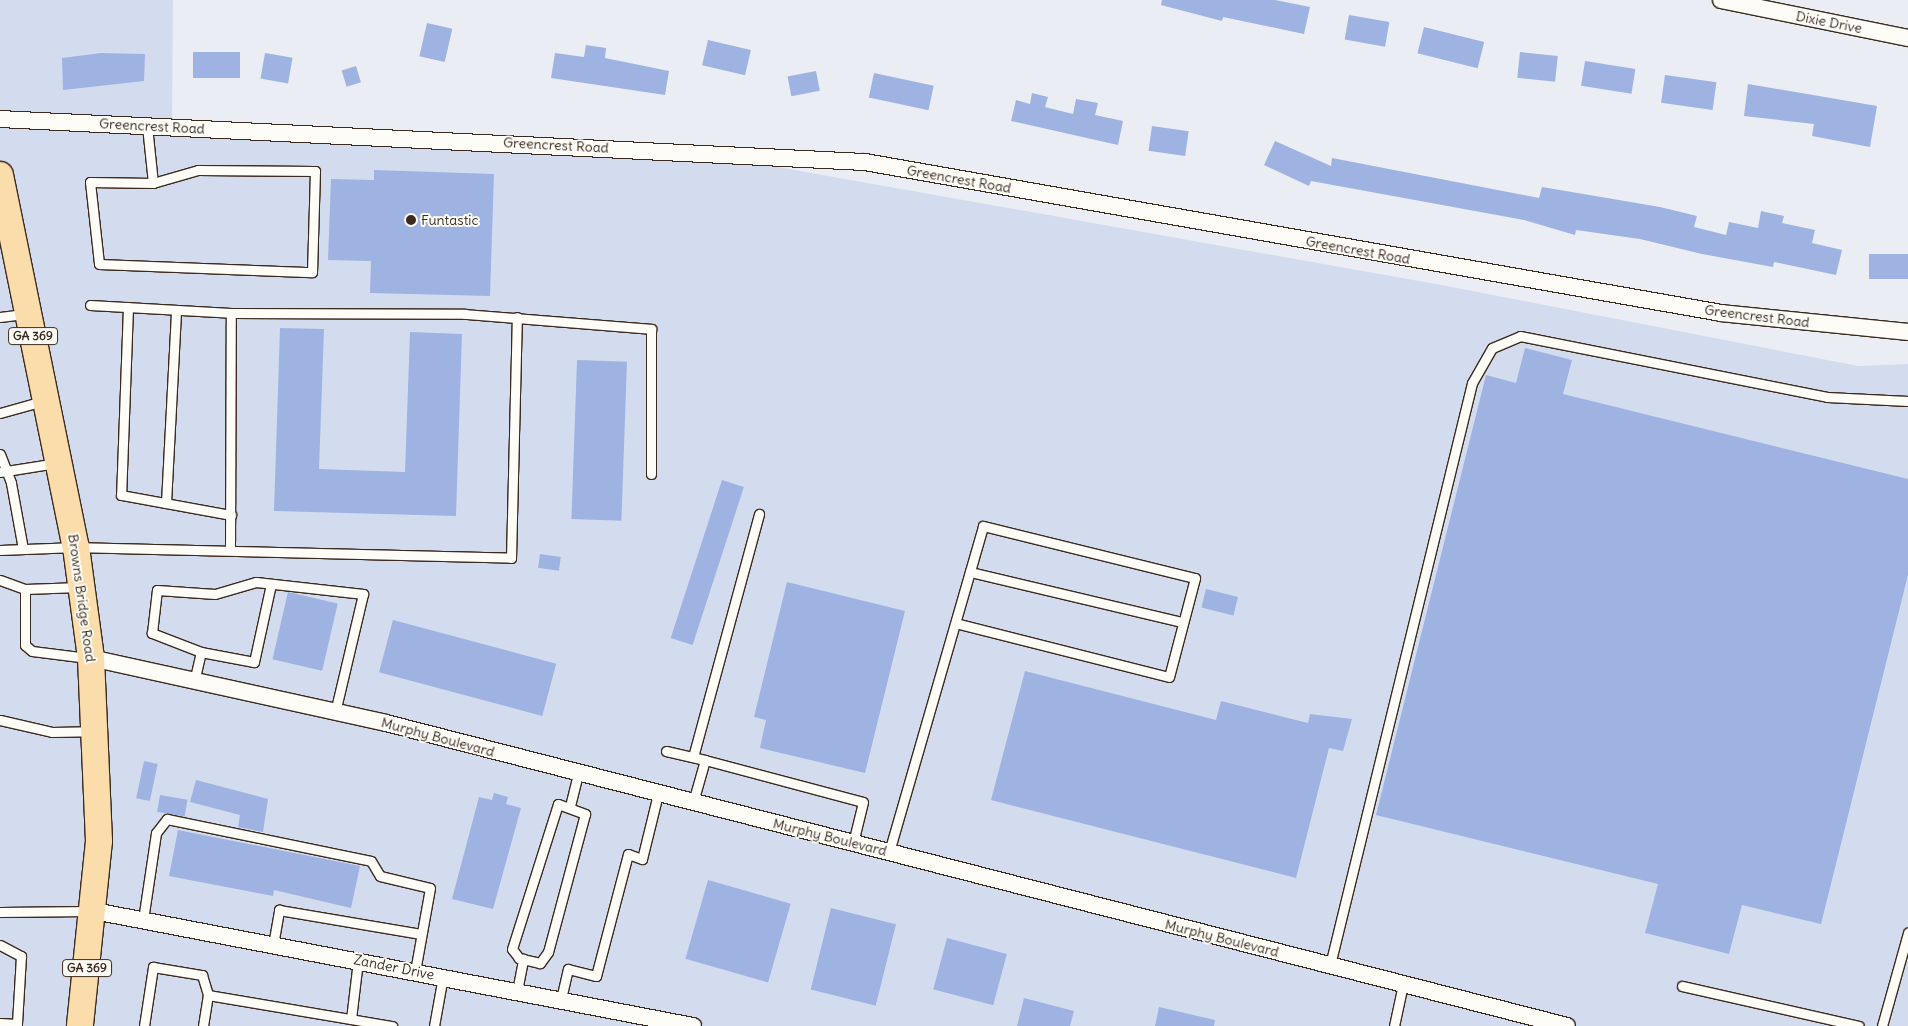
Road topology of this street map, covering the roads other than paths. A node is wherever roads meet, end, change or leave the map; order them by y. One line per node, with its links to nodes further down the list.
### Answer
1 (1721, 0): 2 (street, Dixie Drive)
2 (1908, 38)
3 (0, 118): 4 (street, Greencrest Road)
4 (147, 126): 6 (lane); 14 (street, Greencrest Road)
5 (0, 175): 11 (main road, Browns Bridge Road / GA 369)
6 (153, 183): 6 (lane)
7 (90, 305): 8 (lane)
8 (128, 307): 9 (lane); 22 (lane)
9 (176, 310): 10 (lane); 22 (lane)
10 (231, 313): 13 (lane); 24 (lane)
11 (28, 314): 12 (lane); 16 (main road, Browns Bridge Road / GA 369)
12 (0, 316)
13 (517, 317): 21 (lane); 28 (lane)
14 (1908, 332)
15 (1908, 400): 60 (lane)
16 (46, 401): 17 (lane); 19 (main road, Browns Bridge Road / GA 369)
17 (0, 413)
18 (0, 454): 20 (lane)
19 (58, 463): 20 (lane); 25 (main road, Browns Bridge Road / GA 369)
20 (3, 472): 26 (lane)
21 (651, 474)
22 (166, 503): 24 (lane)
23 (759, 514): 43 (lane)
24 (230, 515): 28 (lane)
25 (76, 547): 26 (lane); 28 (lane); 32 (main road, Browns Bridge Road / GA 369)
26 (23, 549): 27 (lane)
27 (0, 550)
28 (230, 550)
29 (970, 572): 34 (lane); 34 (lane); 35 (lane)
30 (0, 580): 33 (lane)
31 (271, 584): 36 (lane); 36 (lane); 39 (lane)
32 (82, 587): 33 (lane); 37 (main road, Browns Bridge Road / GA 369)
33 (25, 588): 37 (lane)
34 (1182, 622): 35 (lane)
35 (956, 624): 50 (lane)
36 (201, 652): 38 (lane)
37 (91, 658): 38 (street, Murphy Boulevard); 41 (main road, Browns Bridge Road / GA 369)
38 (194, 682): 39 (street, Murphy Boulevard)
39 (335, 712): 45 (street, Murphy Boulevard)
40 (0, 720): 41 (lane)
41 (96, 731): 51 (main road, Browns Bridge Road / GA 369)
42 (666, 751): 43 (lane)
43 (693, 757): 44 (lane)
44 (705, 760): 47 (lane); 49 (lane)
45 (578, 774): 46 (street, Murphy Boulevard); 48 (lane)
46 (658, 794): 47 (street, Murphy Boulevard); 67 (lane)
47 (692, 802): 49 (street, Murphy Boulevard)
48 (570, 806): 58 (lane); 58 (lane)
49 (853, 843): 50 (street, Murphy Boulevard)
50 (890, 852): 60 (street, Murphy Boulevard)
51 (94, 911): 52 (lane); 53 (street, Zander Drive); 70 (main road, Browns Bridge Road / GA 369)
52 (0, 912)
53 (143, 920): 55 (lane); 56 (street, Zander Drive)
54 (1908, 932): 79 (lane)
55 (421, 934): 56 (lane); 61 (lane)
56 (272, 945): 59 (street, Zander Drive)
57 (0, 946): 69 (lane)
58 (523, 959): 65 (lane)
59 (358, 960): 61 (street, Zander Drive); 68 (lane)
60 (1330, 965): 63 (street, Murphy Boulevard)
61 (415, 971): 62 (street, Zander Drive)
62 (443, 976): 65 (street, Zander Drive); 74 (lane)
63 (1403, 984): 76 (lane); 77 (street, Murphy Boulevard)
64 (1682, 986): 78 (lane)
65 (517, 991): 67 (street, Zander Drive)
66 (208, 994): 68 (lane); 71 (lane); 72 (lane)
67 (561, 1000): 75 (street, Zander Drive)
68 (350, 1019): 73 (lane)
69 (0, 1022)
70 (80, 1026)
71 (144, 1026)
72 (203, 1026)
73 (392, 1026)
74 (434, 1026)
75 (692, 1026)
76 (1394, 1026)
77 (1567, 1026)
78 (1859, 1026)
79 (1882, 1026)

